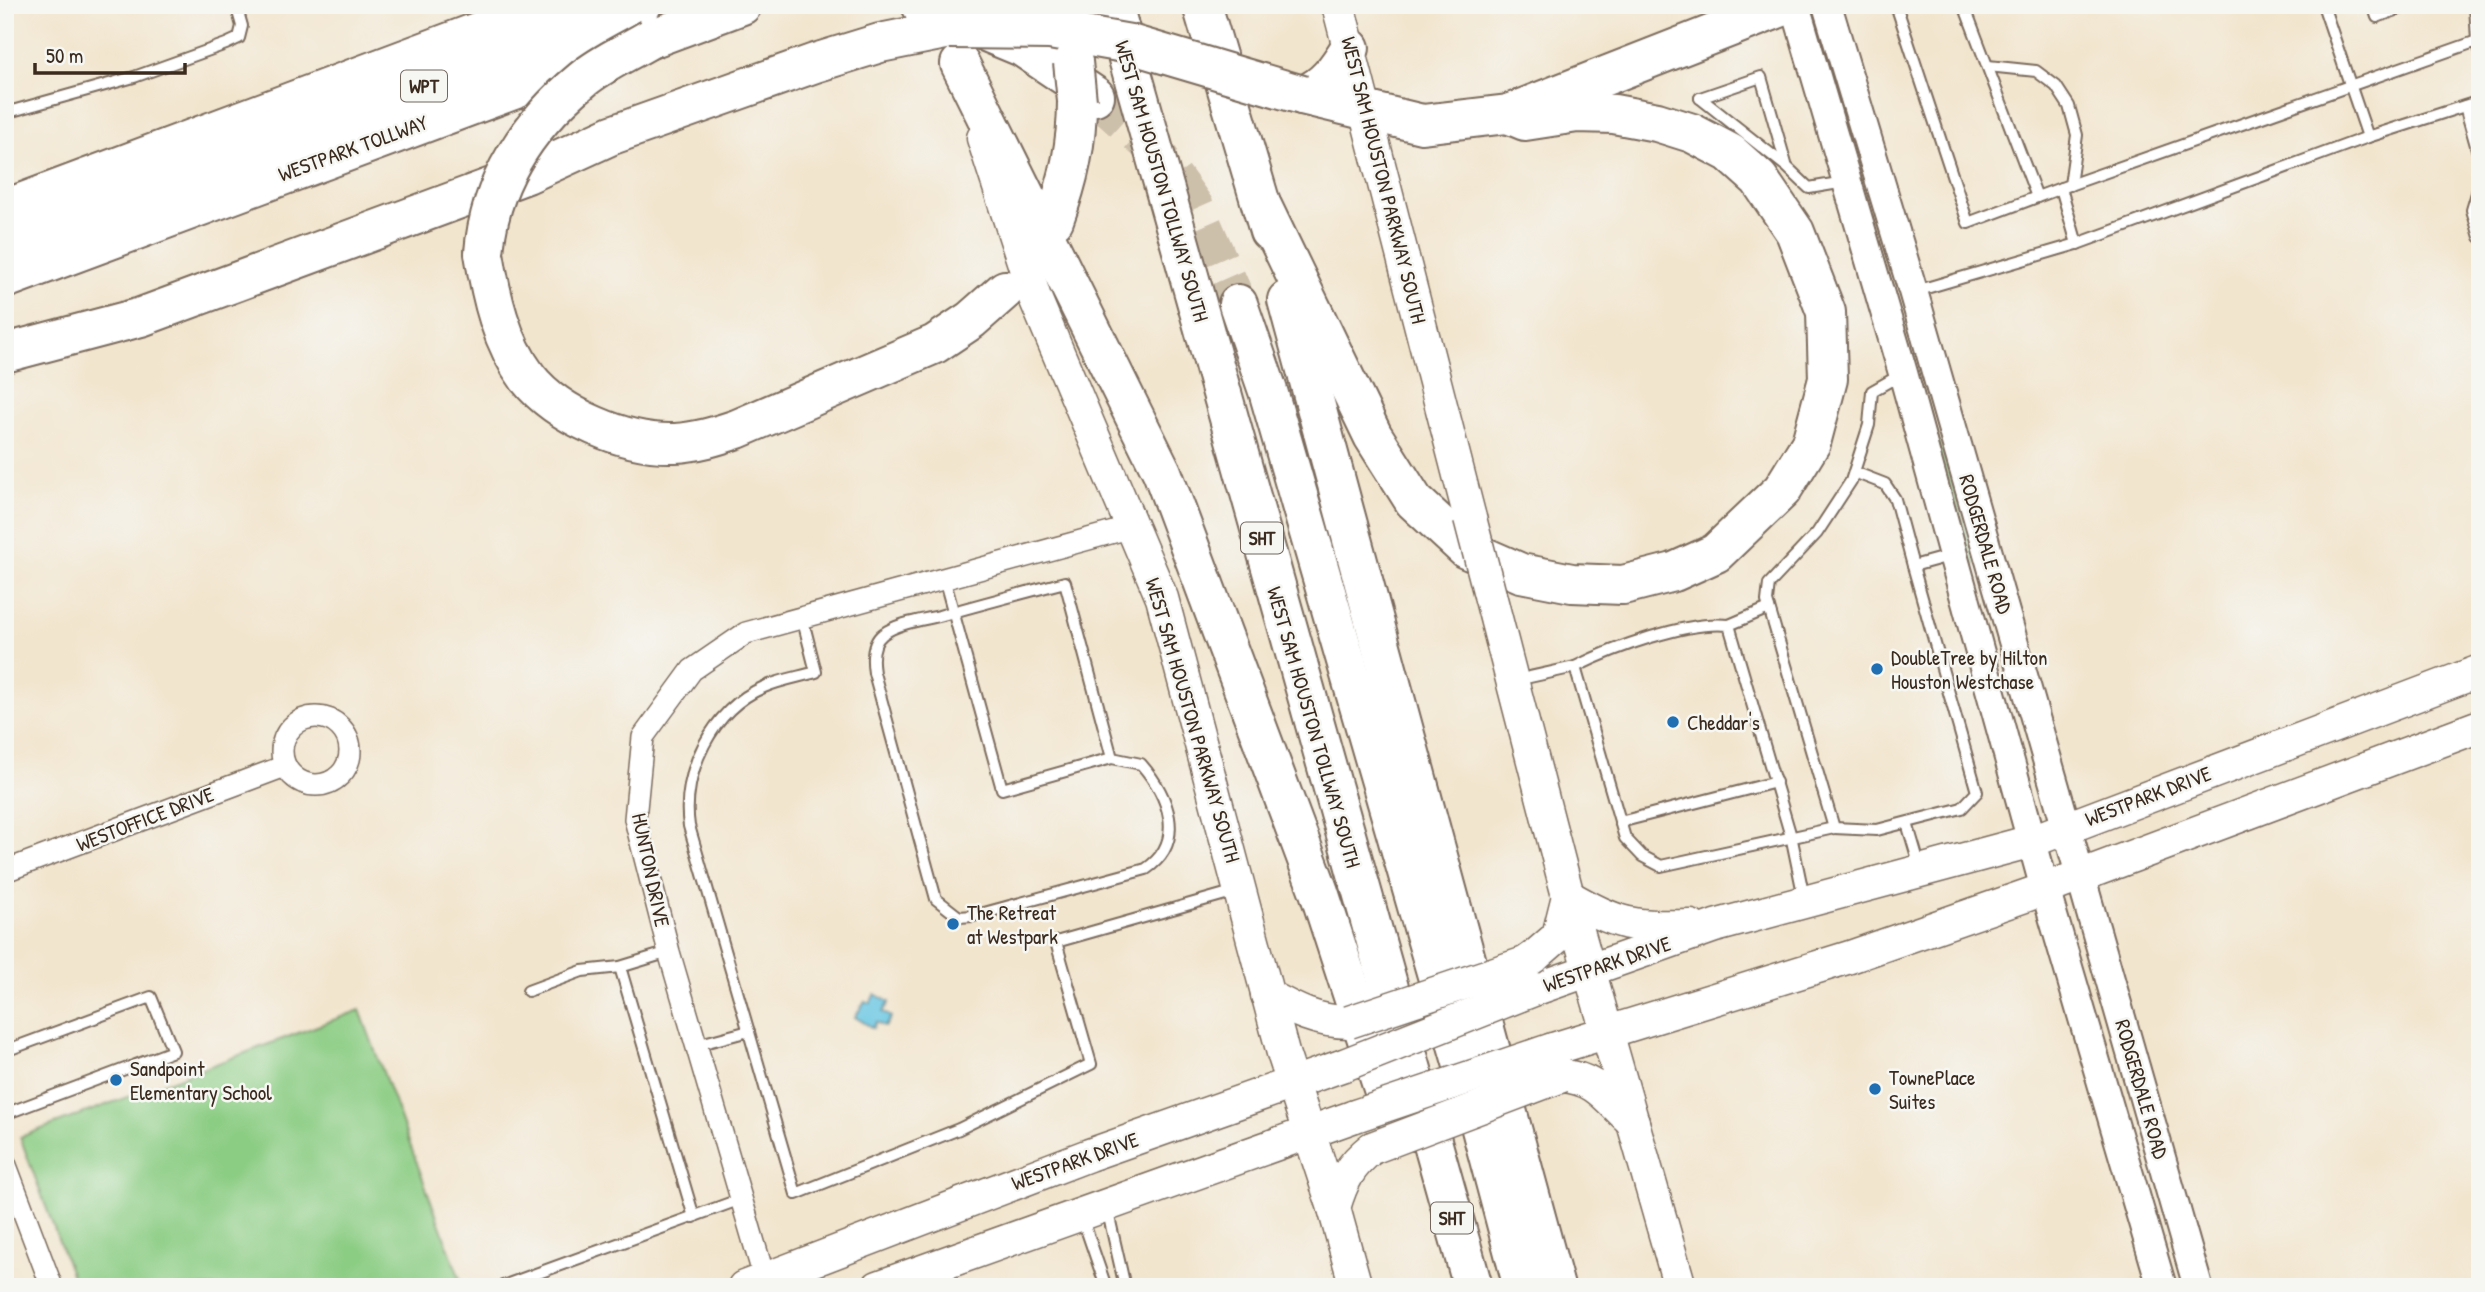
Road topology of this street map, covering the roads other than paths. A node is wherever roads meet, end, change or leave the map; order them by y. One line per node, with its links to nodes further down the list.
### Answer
1 (237, 5): 27 (lane)
2 (549, 5): 39 (highway)
3 (742, 5): 17 (highway, WESTPARK TOLLWAY / WPT)
4 (1057, 5): 24 (highway, bridge)
5 (1113, 5): 95 (highway, WEST SAM HOUSTON TOLLWAY SOUTH / SHT)
6 (1202, 5): 38 (highway)
7 (1338, 5): 20 (main road, WEST SAM HOUSTON PARKWAY SOUTH)
8 (1787, 5): 29 (highway)
9 (1795, 5): 34 (street, RODGERDALE ROAD)
10 (1827, 5): 46 (street, RODGERDALE ROAD)
11 (1896, 5): 37 (lane)
12 (1964, 5): 21 (lane)
13 (2323, 5): 22 (lane)
14 (2373, 5): 15 (lane)
15 (2410, 5)
16 (2475, 5): 19 (lane)
17 (646, 22): 33 (highway, WESTPARK TOLLWAY / WPT, bridge); 45 (highway, bridge)
18 (942, 31): 23 (highway, bridge); 24 (highway); 49 (highway); 52 (main road, WEST SAM HOUSTON PARKWAY SOUTH); 95 (highway)
19 (2478, 45): 22 (lane)
20 (1350, 48): 23 (highway); 28 (main road, WEST SAM HOUSTON PARKWAY SOUTH)
21 (1988, 66): 36 (lane); 37 (lane)
22 (2353, 86): 30 (lane); 36 (lane)
23 (1314, 96): 28 (highway)
24 (1086, 98): 40 (highway)
25 (2480, 101): 26 (lane)
26 (2465, 106): 30 (lane); 31 (lane)
27 (5, 113)
28 (1368, 113): 29 (highway); 62 (main road, WEST SAM HOUSTON PARKWAY SOUTH, bridge)
29 (1508, 114): 38 (highway)
30 (2368, 137): 43 (lane)
31 (2480, 160)
32 (1786, 166): 32 (lane); 34 (lane)
33 (214, 182): 42 (highway, WESTPARK TOLLWAY / WPT); 44 (highway, WESTPARK TOLLWAY / WPT)
34 (1847, 182): 47 (street, RODGERDALE ROAD)
35 (2480, 183): 41 (lane)
36 (2066, 187): 37 (lane); 43 (lane)
37 (2037, 197)
38 (1263, 208): 112 (highway)
39 (5, 209)
40 (1054, 220)
41 (2480, 237)
42 (5, 240)
43 (2077, 244): 46 (lane)
44 (5, 279)
45 (1005, 290)
46 (1913, 291): 47 (street); 69 (street, RODGERDALE ROAD)
47 (1881, 299): 50 (street, RODGERDALE ROAD)
48 (1238, 304): 111 (highway)
49 (5, 353)
50 (1903, 373): 51 (lane); 53 (street, RODGERDALE ROAD)
51 (1854, 472): 54 (lane); 56 (lane)
52 (1132, 527): 55 (street, HUNTON DRIVE); 76 (main road, WEST SAM HOUSTON PARKWAY SOUTH)
53 (1953, 555): 54 (lane); 72 (street, RODGERDALE ROAD)
54 (1913, 566): 68 (lane)
55 (944, 578): 57 (lane); 58 (street, HUNTON DRIVE)
56 (1769, 608): 59 (lane); 70 (lane)
57 (953, 612): 64 (lane); 64 (lane); 64 (lane)
58 (802, 617): 81 (street, HUNTON DRIVE); 86 (lane)
59 (1729, 625): 60 (lane); 66 (lane)
60 (1576, 667): 62 (lane); 67 (lane)
61 (2480, 671): 69 (main road, WESTPARK DRIVE)
62 (1513, 681): 78 (main road, WEST SAM HOUSTON PARKWAY SOUTH)
63 (2480, 726): 75 (main road)
64 (1112, 758)
65 (285, 766): 74 (street, WESTOFFICE DRIVE)
66 (1776, 782): 67 (lane); 71 (lane)
67 (1620, 822): 71 (lane)
68 (1907, 822): 70 (lane); 73 (lane)
69 (2068, 827): 72 (main road, WESTPARK DRIVE); 75 (street, RODGERDALE ROAD)
70 (1834, 828): 71 (lane)
71 (1792, 840): 79 (lane)
72 (2032, 841): 73 (main road, WESTPARK DRIVE); 77 (street, RODGERDALE ROAD)
73 (1921, 871): 79 (main road, WESTPARK DRIVE)
74 (5, 872)
75 (2081, 876): 77 (main road); 101 (street, RODGERDALE ROAD)
76 (1241, 890): 85 (main road, WEST SAM HOUSTON PARKWAY SOUTH); 86 (lane)
77 (2045, 890): 87 (main road); 102 (street, RODGERDALE ROAD)
78 (1568, 896): 80 (main road); 83 (main road, WEST SAM HOUSTON PARKWAY SOUTH); 85 (main road, bridge)
79 (1805, 902): 80 (main road, WESTPARK DRIVE)
80 (1715, 926): 83 (main road, WESTPARK DRIVE)
81 (669, 952): 82 (lane); 88 (street, HUNTON DRIVE)
82 (620, 967): 84 (lane); 100 (lane)
83 (1591, 970): 87 (main road, WEST SAM HOUSTON PARKWAY SOUTH); 91 (main road, WESTPARK DRIVE, bridge)
84 (528, 991)
85 (1266, 995): 91 (main road, WEST SAM HOUSTON PARKWAY SOUTH)
86 (749, 1031): 88 (lane)
87 (1609, 1031): 90 (main road); 93 (main road, WEST SAM HOUSTON PARKWAY SOUTH)
88 (696, 1045): 97 (street, HUNTON DRIVE)
89 (5, 1051): 92 (lane)
90 (1558, 1063): 93 (main road); 94 (main road, bridge); 98 (main road, bridge)
91 (1291, 1082): 94 (main road, WEST SAM HOUSTON PARKWAY SOUTH); 103 (main road, WESTPARK DRIVE)
92 (5, 1114)
93 (1633, 1122): 113 (main road, WEST SAM HOUSTON PARKWAY SOUTH)
94 (1307, 1133): 98 (main road, WEST SAM HOUSTON PARKWAY SOUTH); 99 (main road)
95 (1432, 1148): 110 (highway, WEST SAM HOUSTON TOLLWAY SOUTH / SHT)
96 (5, 1163): 104 (street)
97 (741, 1199): 100 (lane); 103 (street, HUNTON DRIVE)
98 (1334, 1208): 109 (main road, WEST SAM HOUSTON PARKWAY SOUTH)
99 (1094, 1210): 106 (main road); 107 (lane); 108 (lane)
100 (694, 1217): 105 (lane)
101 (2185, 1241): 102 (street); 115 (street, RODGERDALE ROAD)
102 (2152, 1250): 114 (street, RODGERDALE ROAD)
103 (758, 1284)
104 (52, 1287)
105 (499, 1287)
106 (878, 1287)
107 (1106, 1287)
108 (1125, 1287)
109 (1356, 1287)
110 (1473, 1287)
111 (1523, 1287)
112 (1555, 1287)
113 (1680, 1287)
114 (2162, 1287)
115 (2198, 1287)

